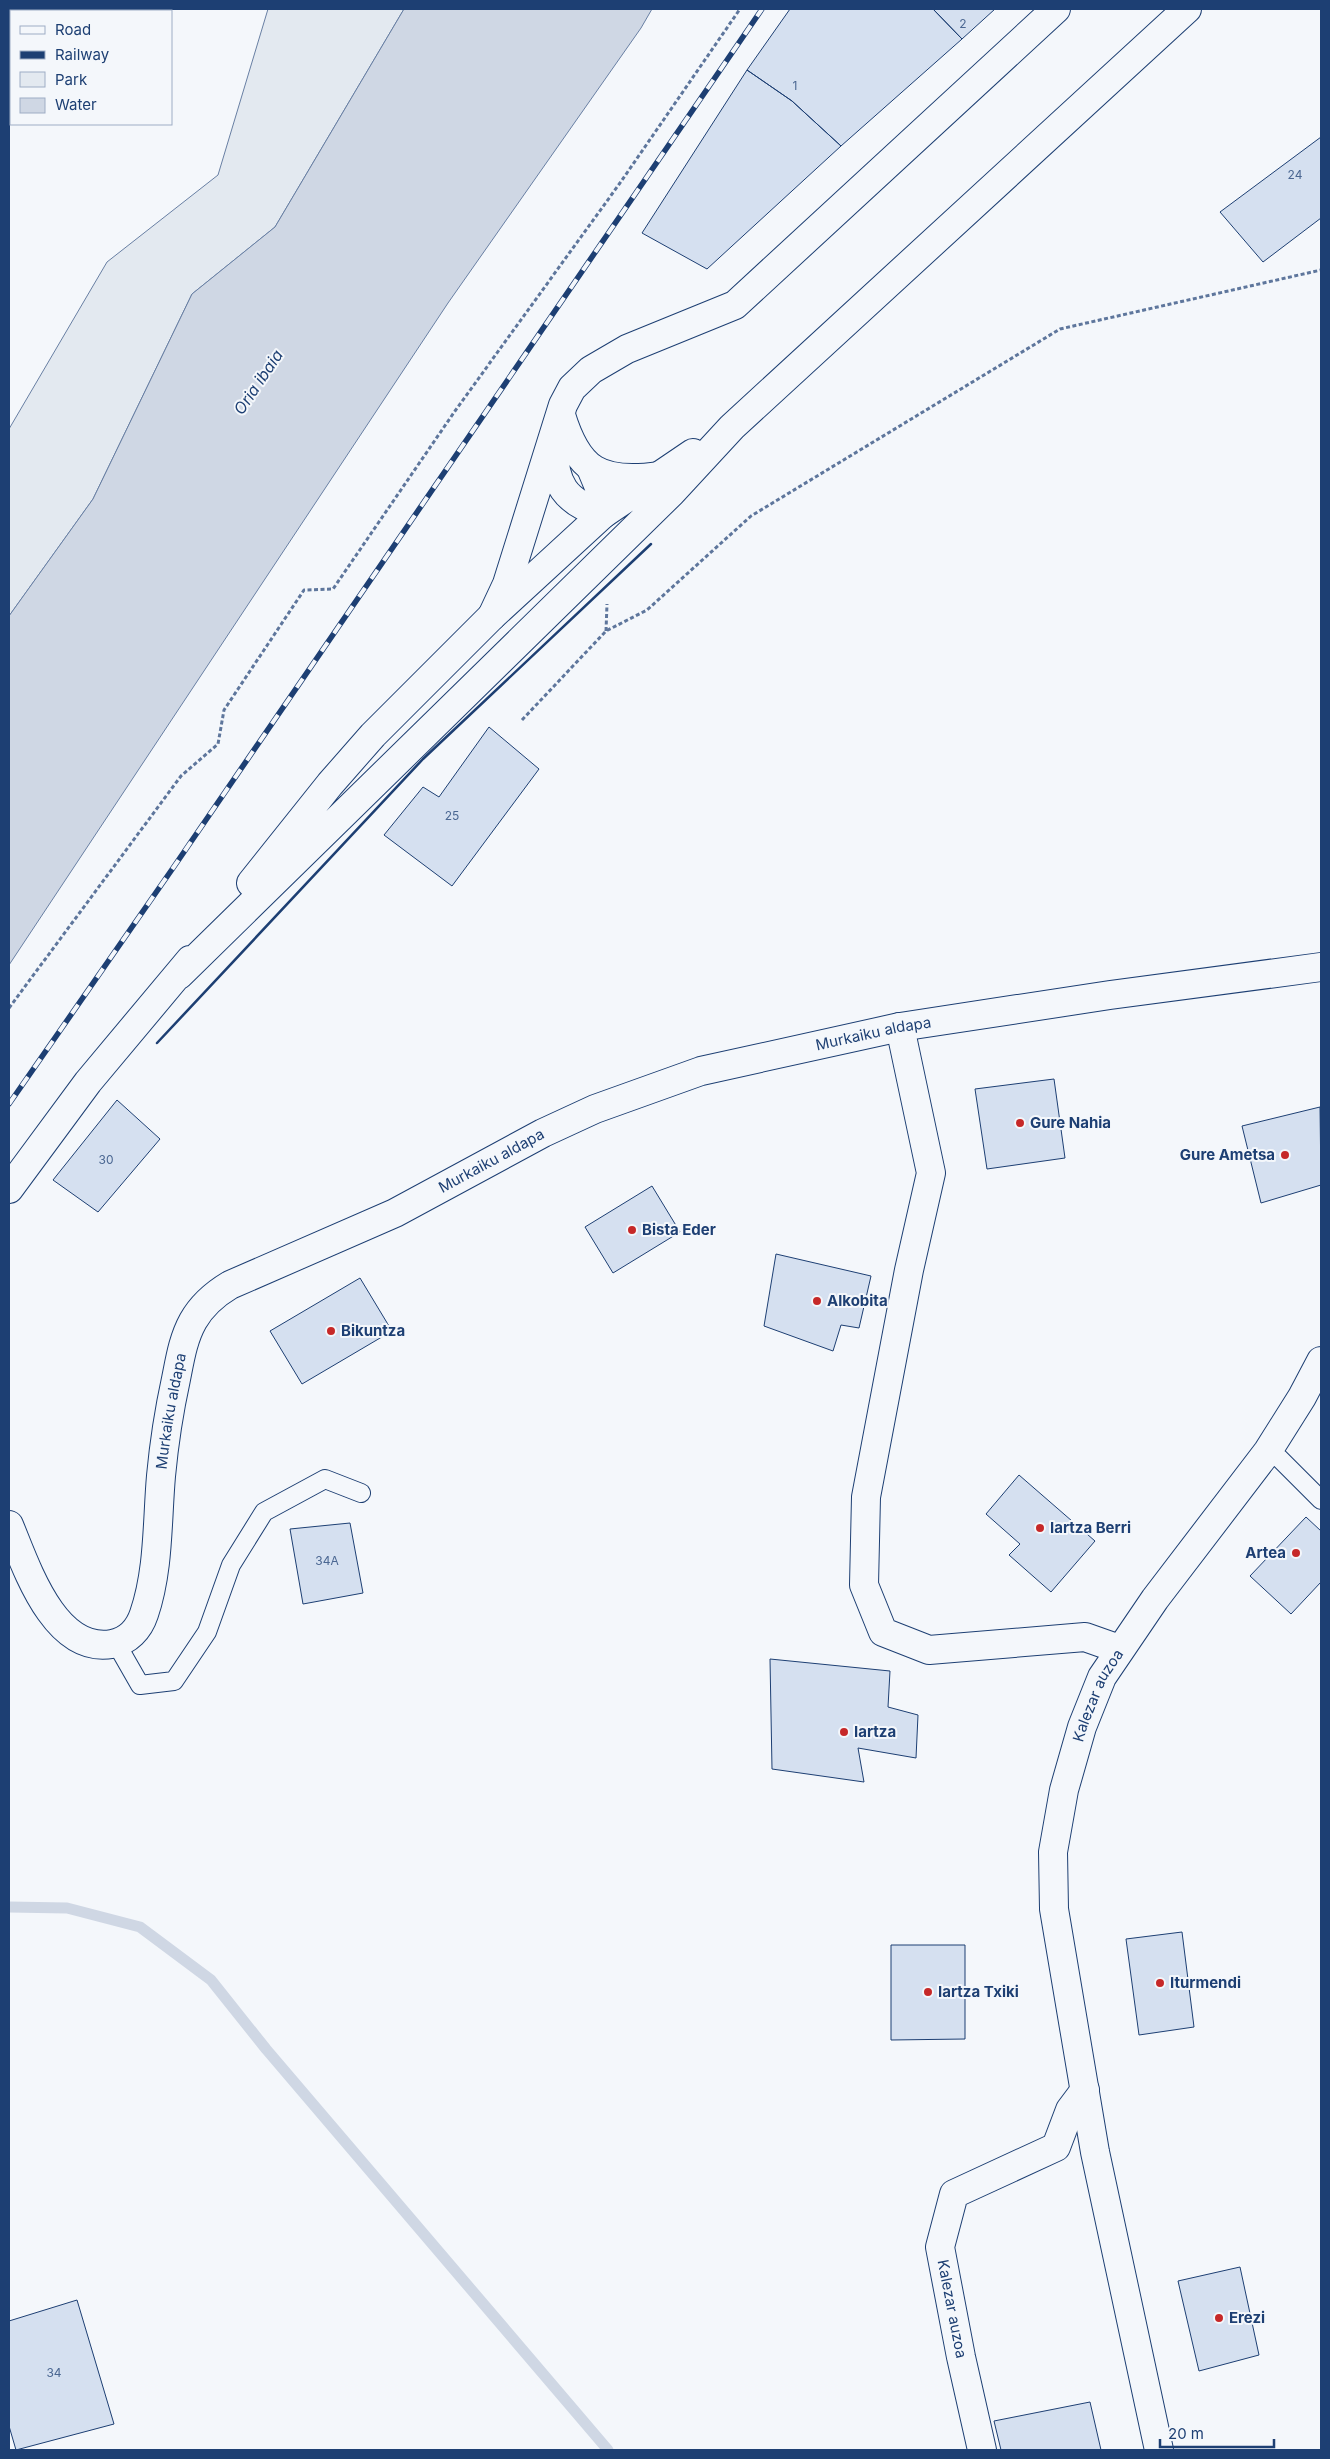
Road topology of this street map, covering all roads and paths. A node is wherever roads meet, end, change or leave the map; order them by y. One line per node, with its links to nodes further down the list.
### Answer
1 (740, 9): 14 (path)
2 (1056, 9): 5 (main road)
3 (1187, 9): 7 (main road)
4 (1321, 270): 11 (path)
5 (557, 426): 6 (main road); 8 (main road); 9 (main road)
6 (591, 468): 7 (main road); 8 (main road)
7 (665, 484): 8 (main road); 10 (main road)
8 (603, 514): 9 (main road); 10 (main road)
9 (492, 616): 13 (main road)
10 (517, 643): 13 (main road)
11 (522, 720)
12 (1321, 967): 15 (main road, Murkaiku aldapa)
13 (178, 975): 16 (main road)
14 (9, 1008)
15 (900, 1027): 22 (main road, Murkaiku aldapa); 23 (main road)
16 (9, 1189)
17 (1321, 1361): 18 (main road, Kalezar auzoa)
18 (1268, 1451): 20 (lane); 23 (main road, Kalezar auzoa)
19 (361, 1493): 22 (lane)
20 (1321, 1500)
21 (9, 1525): 22 (main road)
22 (116, 1643)
23 (1119, 1649): 24 (main road, Kalezar auzoa)
24 (1085, 2090): 25 (main road, Kalezar auzoa); 26 (main road, Kalezar auzoa)
25 (982, 2450)
26 (1159, 2450)

